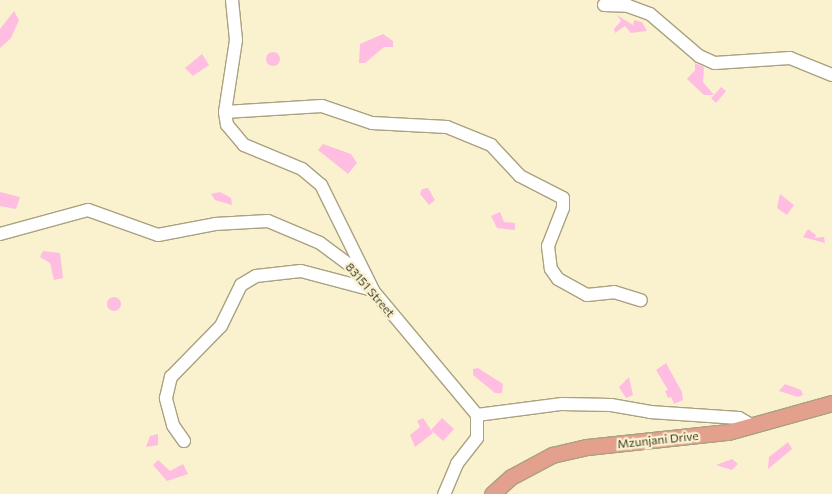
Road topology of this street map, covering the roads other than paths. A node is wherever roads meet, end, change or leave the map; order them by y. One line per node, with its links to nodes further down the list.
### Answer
1 (232, 0): 4 (street)
2 (604, 5): 3 (street)
3 (832, 75)
4 (225, 112): 6 (street); 7 (street)
5 (0, 234): 6 (street, 83151 Street)
6 (373, 290): 9 (street, 83151 Street); 11 (street)
7 (641, 300)
8 (832, 403): 10 (main road, Mzunjani Drive)
9 (477, 415): 10 (street); 12 (street)
10 (753, 426): 13 (main road, Mzunjani Drive)
11 (184, 441)
12 (444, 494)
13 (492, 494)

